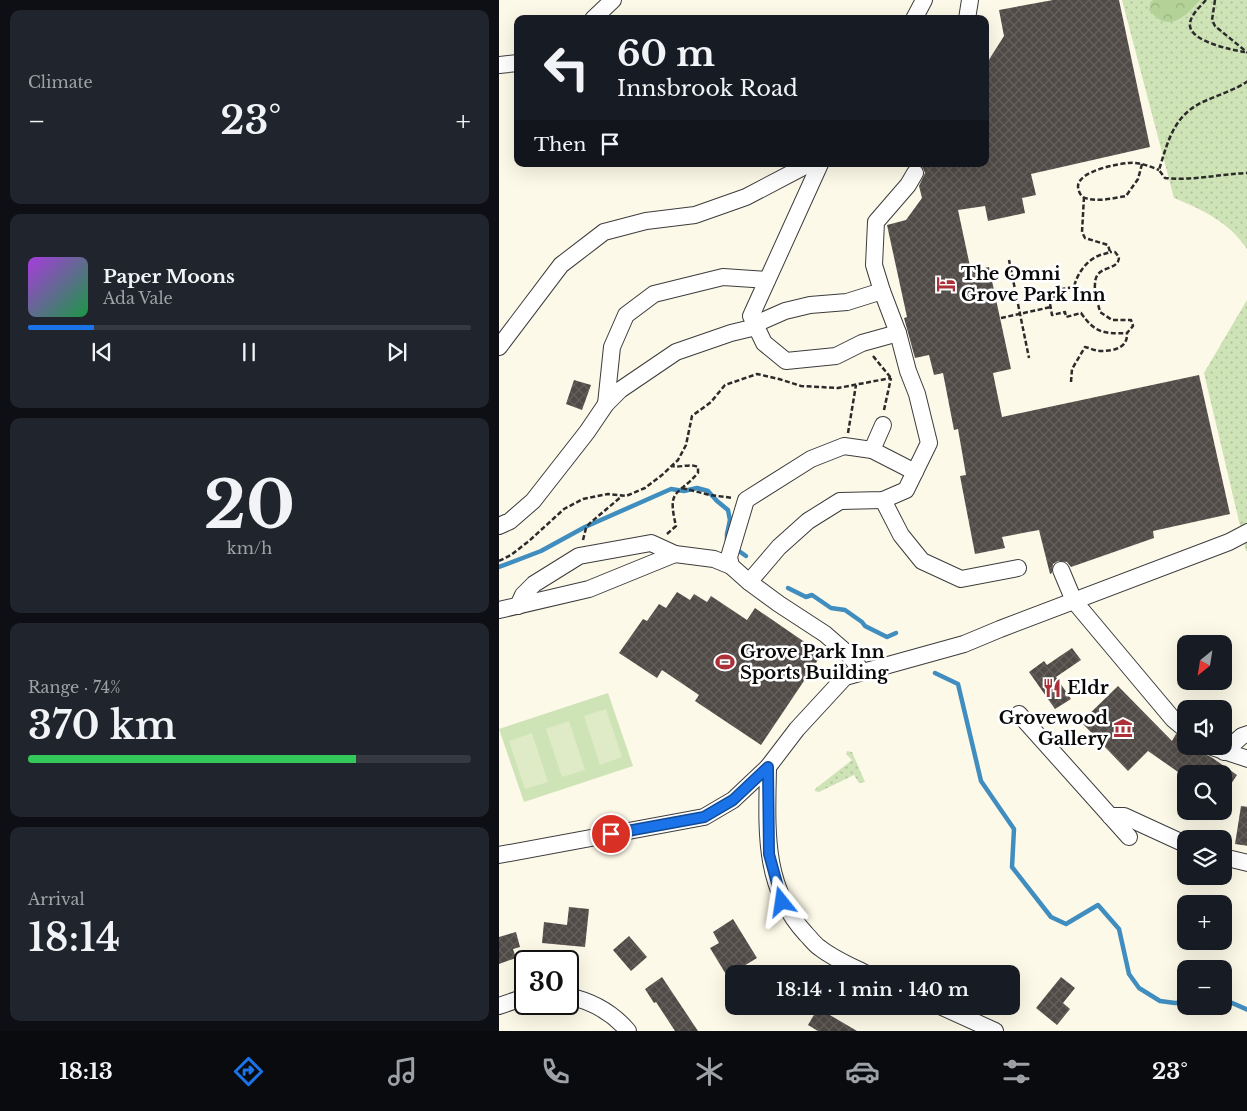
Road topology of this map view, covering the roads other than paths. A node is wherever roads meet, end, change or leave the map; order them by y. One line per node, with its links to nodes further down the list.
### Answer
1 (613, 0): 4 (street)
2 (924, 0): 5 (street)
3 (970, 0): 6 (street)
4 (597, 15)
5 (917, 15)
6 (968, 15)
7 (514, 63): 8 (street)
8 (499, 65)
9 (803, 167): 16 (street)
10 (819, 167): 12 (street)
11 (915, 172): 13 (street)
12 (767, 280): 14 (street); 17 (street)
13 (882, 291): 14 (street); 15 (street)
14 (756, 326): 15 (street); 17 (street)
15 (898, 333): 20 (street)
16 (499, 346)
17 (606, 404): 22 (street)
18 (883, 426): 19 (street)
19 (871, 450): 20 (street); 25 (street)
20 (915, 472): 21 (street)
21 (883, 500): 26 (street); 28 (street)
22 (499, 526)
23 (1247, 532): 29 (street)
24 (675, 554): 25 (street); 30 (street); 30 (street)
25 (730, 562): 28 (street)
26 (1018, 568)
27 (1061, 570): 29 (street)
28 (749, 582): 32 (street)
29 (1074, 601): 32 (street); 34 (street)
30 (517, 606): 31 (street)
31 (499, 610)
32 (863, 672): 39 (street)
33 (1019, 714): 40 (street)
34 (1177, 722)
35 (1247, 734): 36 (street)
36 (1232, 741)
37 (1232, 754): 38 (street)
38 (1247, 759)
39 (768, 767): 43 (street); 46 (street)
40 (1110, 816): 41 (street); 42 (street)
41 (1129, 838)
42 (1177, 840)
43 (499, 855)
44 (1232, 859): 45 (street)
45 (1247, 863)
46 (848, 965)
47 (579, 1000): 51 (street)
48 (514, 1001): 49 (street)
49 (499, 1006)
50 (960, 1015): 52 (street)
51 (627, 1031)
52 (995, 1031)

